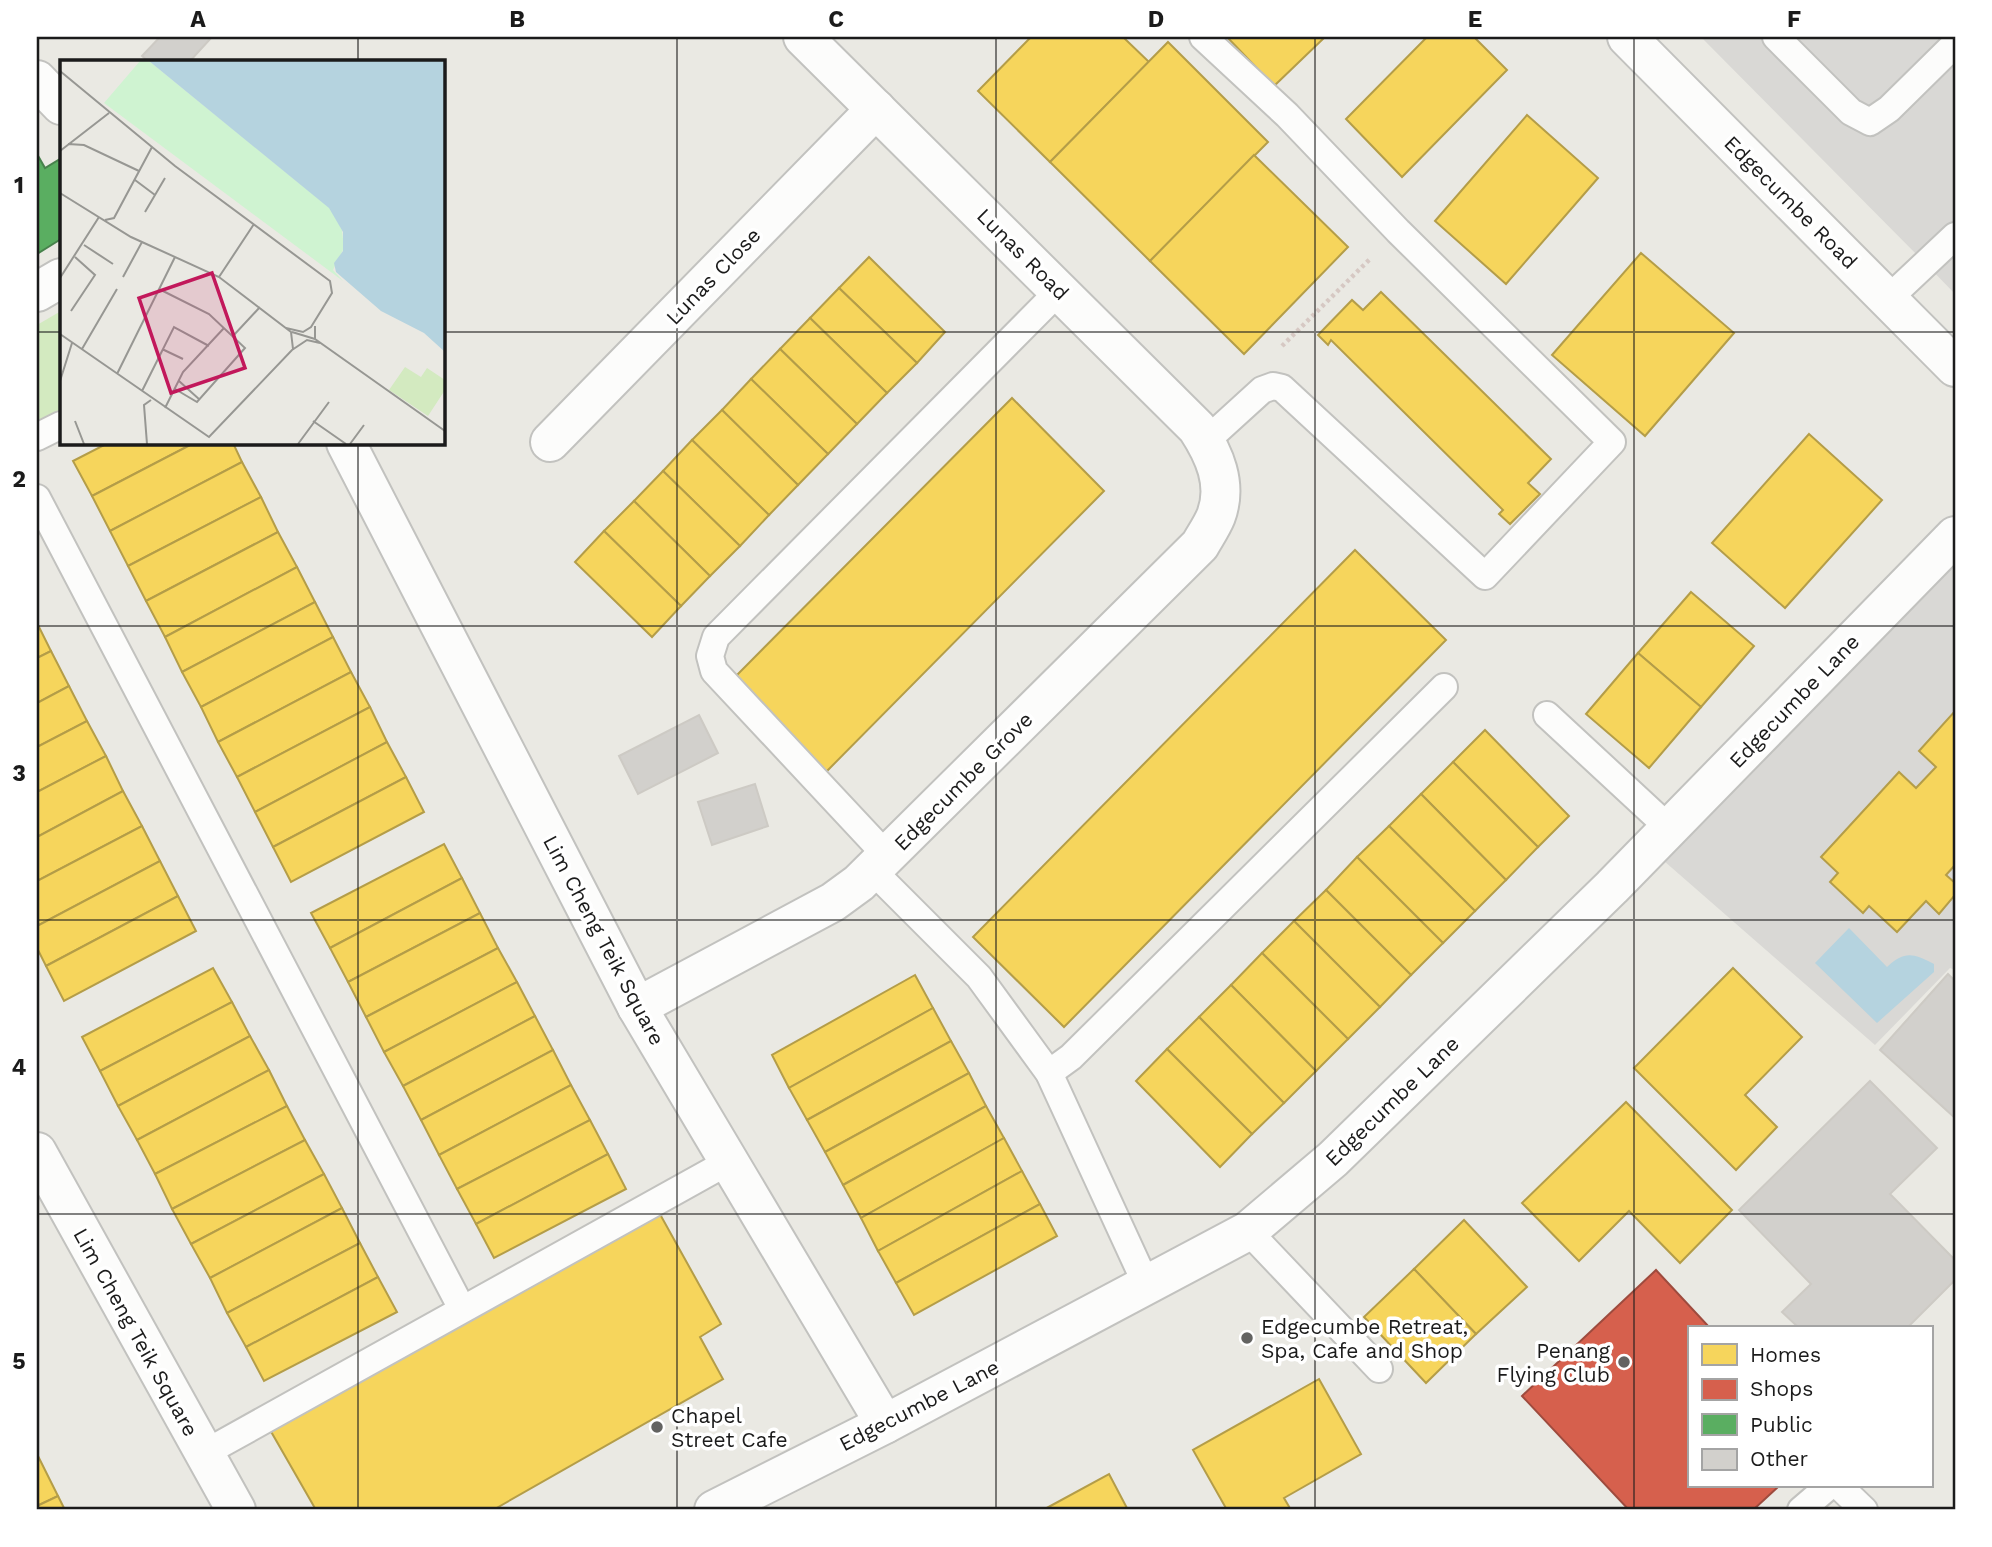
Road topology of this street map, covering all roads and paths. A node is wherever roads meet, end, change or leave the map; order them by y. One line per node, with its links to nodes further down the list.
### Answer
1 (803, 37): 6 (street, Lunas Road)
2 (1203, 37): 7 (lane)
3 (1628, 37): 12 (street, Edgecumbe Road)
4 (1776, 37): 5 (lane)
5 (1955, 44)
6 (877, 109): 10 (street, Lunas Road); 18 (street, Lunas Close)
7 (1398, 231): 13 (path); 17 (lane)
8 (1955, 236): 12 (lane)
9 (60, 279): 11 (street)
10 (1060, 290): 17 (street, Lunas Road); 26 (lane)
11 (37, 292)
12 (1888, 299): 14 (street, Edgecumbe Road)
13 (1311, 316)
14 (1955, 367)
15 (60, 426): 16 (lane)
16 (37, 437)
17 (1206, 441): 20 (street, Lunas Road)
18 (550, 442)
19 (347, 444): 27 (street, Lim Cheng Teik Square)
20 (1222, 485): 26 (street, Edgecumbe Grove)
21 (37, 498): 33 (lane)
22 (1955, 536): 25 (street, Edgecumbe Lane)
23 (1444, 687): 28 (lane)
24 (1547, 715): 25 (lane)
25 (1670, 829): 31 (street, Edgecumbe Lane)
26 (880, 863): 27 (street, Edgecumbe Grove); 28 (lane)
27 (637, 1007): 30 (street, Lim Cheng Teik Square)
28 (1049, 1073): 32 (lane)
29 (37, 1152): 36 (street, Lim Cheng Teik Square)
30 (728, 1162): 33 (lane); 35 (street, Lim Cheng Teik Square)
31 (1248, 1231): 32 (street, Edgecumbe Lane); 34 (lane)
32 (1147, 1286): 35 (street, Edgecumbe Lane)
33 (462, 1309): 36 (lane)
34 (1379, 1369)
35 (885, 1424): 40 (street, Edgecumbe Lane)
36 (203, 1454): 39 (street, Lim Cheng Teik Square)
37 (1827, 1488): 41 (lane)
38 (1841, 1488): 42 (lane)
39 (236, 1510)
40 (714, 1510)
41 (1801, 1510)
42 (1864, 1510)

